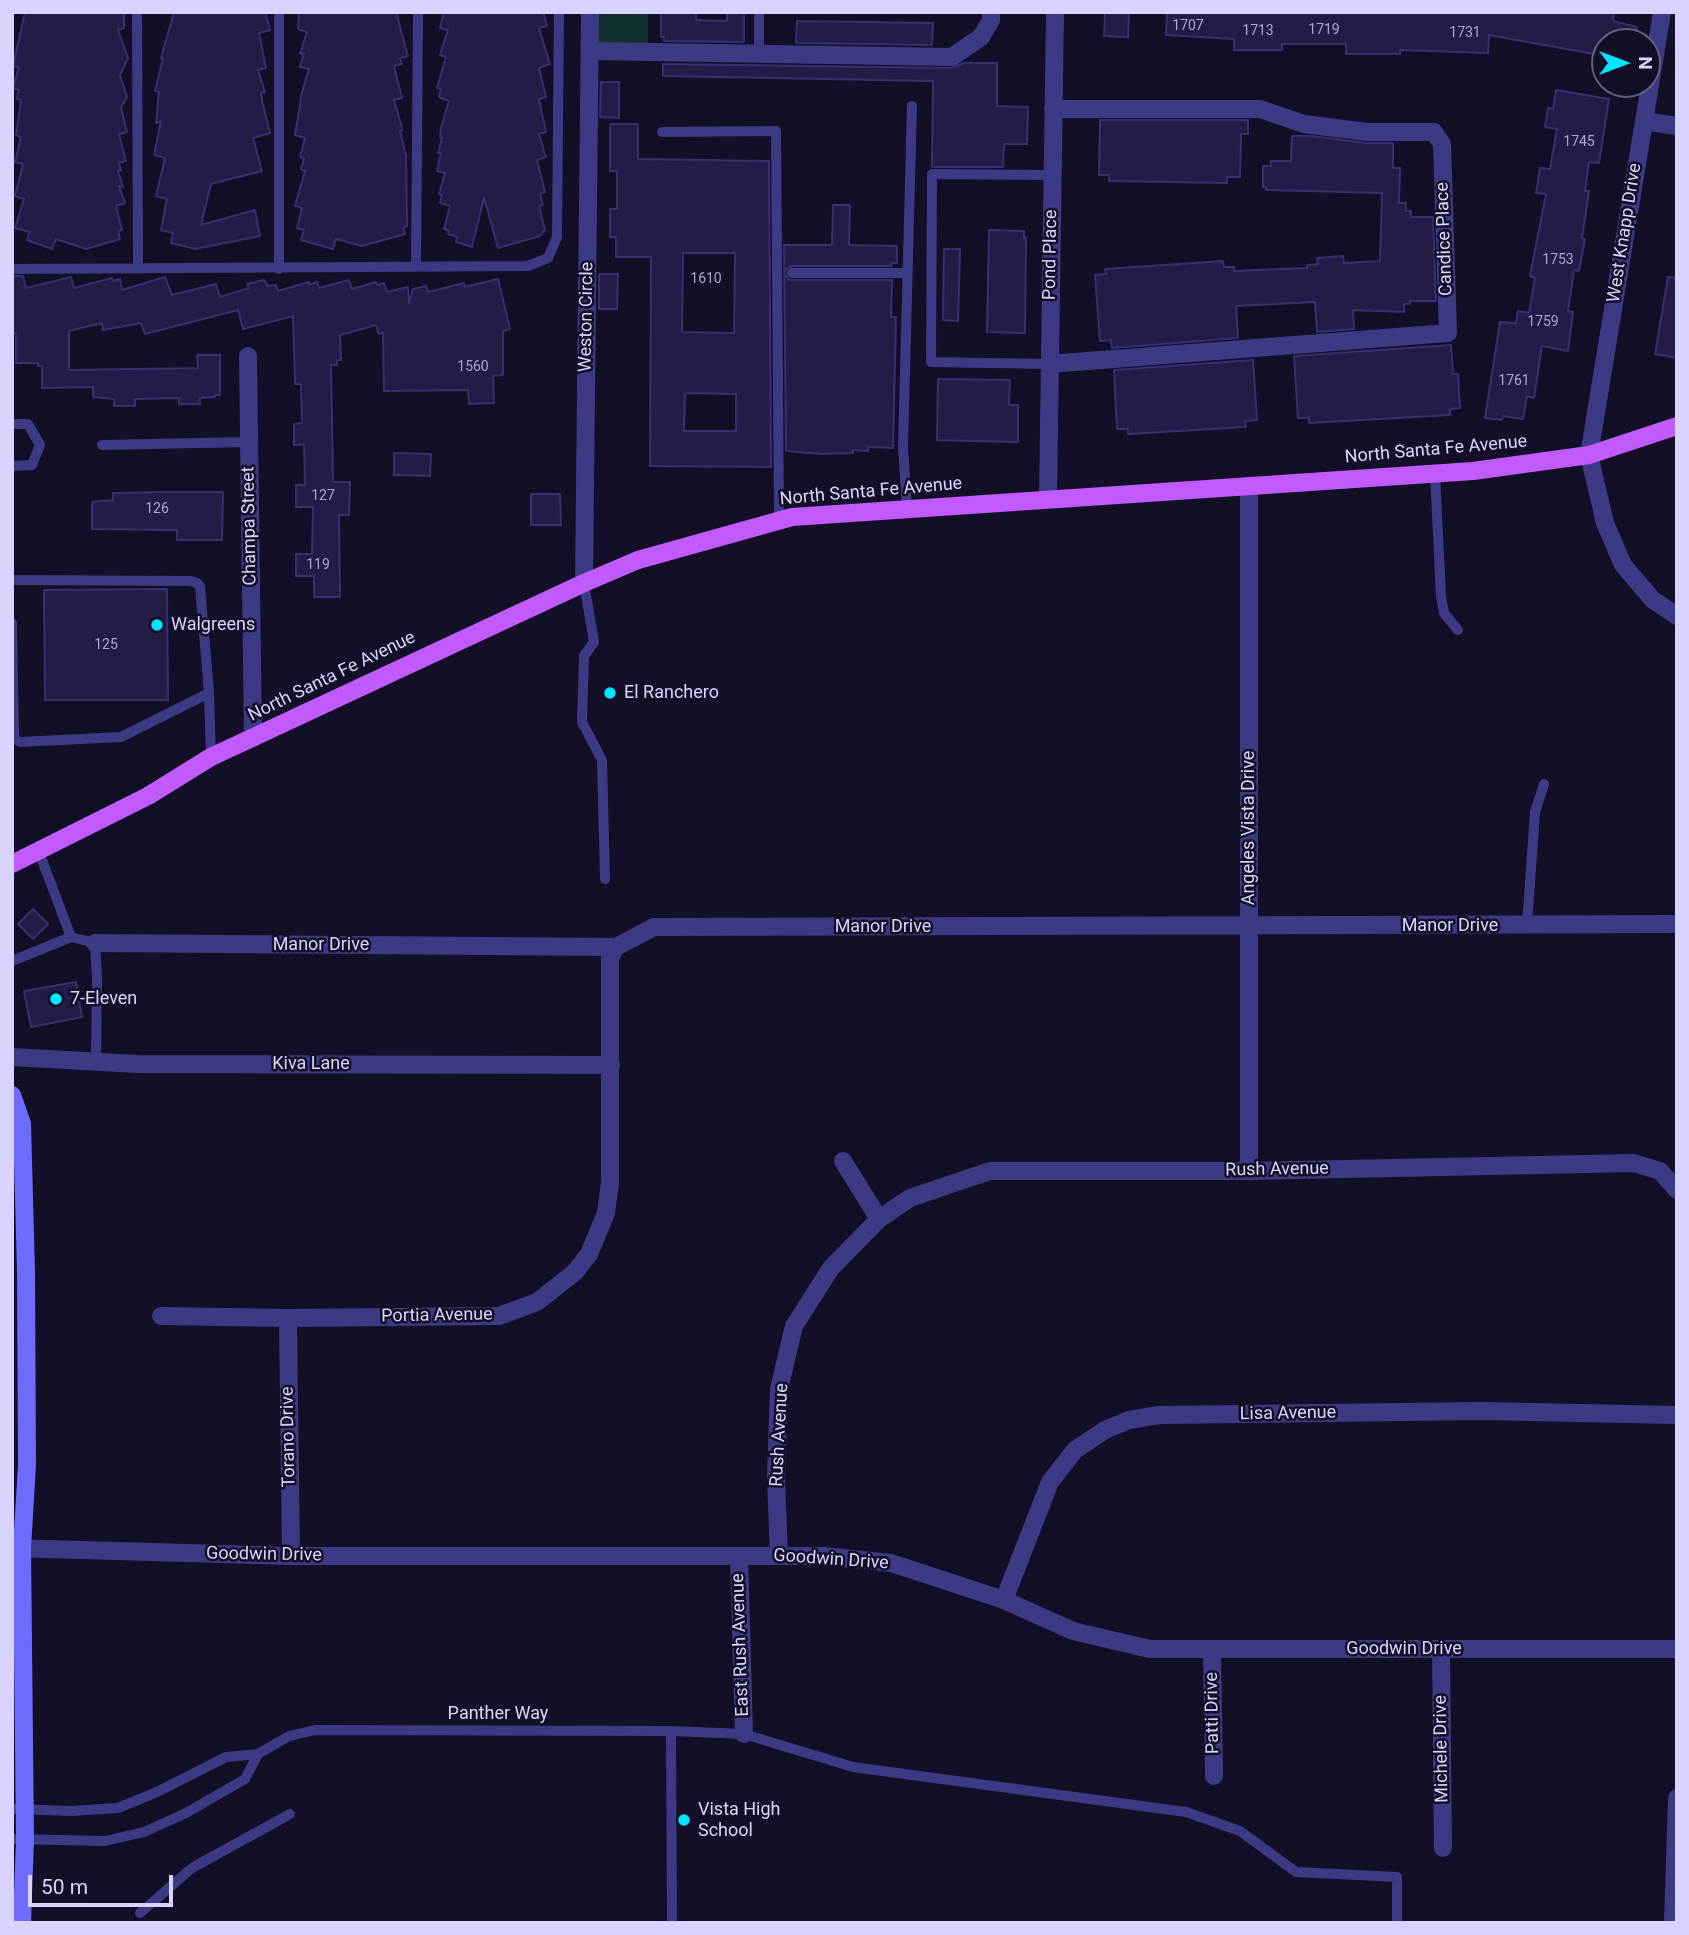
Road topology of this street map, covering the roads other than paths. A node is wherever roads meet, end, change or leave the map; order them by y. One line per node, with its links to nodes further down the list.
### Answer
1 (137, 12): 20 (lane)
2 (279, 12): 21 (lane)
3 (418, 12): 18 (lane)
4 (559, 12): 18 (lane)
5 (590, 12): 10 (street, Weston Circle)
6 (759, 12): 11 (lane)
7 (991, 12): 11 (street)
8 (1055, 12): 13 (street, Pond Place)
9 (1662, 12): 14 (street, West Knapp Drive)
10 (591, 51): 11 (street); 38 (street, Weston Circle)
11 (760, 54)
12 (912, 106): 23 (lane)
13 (1053, 109): 17 (street, Pond Place); 25 (street, Candice Place)
14 (1644, 121): 15 (street); 30 (street, West Knapp Drive)
15 (1677, 126)
16 (662, 132): 36 (lane)
17 (1052, 175): 25 (street, Pond Place); 25 (lane)
18 (416, 266): 21 (lane)
19 (12, 268): 20 (lane)
20 (138, 268): 21 (lane)
21 (279, 268)
22 (792, 273): 23 (lane)
23 (907, 273): 35 (lane)
24 (248, 356): 28 (street, Champa Street)
25 (1049, 364): 34 (street, Pond Place)
26 (12, 424): 31 (lane)
27 (1677, 426): 30 (main road, North Santa Fe Avenue)
28 (249, 442): 29 (lane); 43 (street, Champa Street)
29 (102, 445)
30 (1588, 455): 32 (main road, North Santa Fe Avenue); 39 (street)
31 (12, 466)
32 (1435, 474): 33 (main road, North Santa Fe Avenue); 41 (lane)
33 (1249, 486): 34 (main road, North Santa Fe Avenue); 51 (street, Angeles Vista Drive)
34 (1048, 498): 35 (main road, North Santa Fe Avenue)
35 (907, 509): 36 (main road, North Santa Fe Avenue)
36 (779, 520): 38 (main road, North Santa Fe Avenue)
37 (12, 580): 42 (lane)
38 (584, 583): 43 (main road, North Santa Fe Avenue); 48 (lane)
39 (1677, 616)
40 (12, 623): 42 (lane)
41 (1458, 630)
42 (209, 693): 44 (lane)
43 (253, 738): 44 (main road, North Santa Fe Avenue)
44 (211, 757): 46 (main road, North Santa Fe Avenue)
45 (1544, 783): 50 (lane)
46 (39, 852): 47 (main road, North Santa Fe Avenue); 52 (lane)
47 (12, 864)
48 (605, 879)
49 (1677, 924): 50 (street, Manor Drive)
50 (1527, 925): 51 (street, Manor Drive)
51 (1249, 927): 54 (street, Manor Drive); 61 (street, Angeles Vista Drive)
52 (71, 937): 53 (lane); 55 (lane)
53 (95, 943): 54 (street, Manor Drive); 57 (lane)
54 (616, 947): 58 (street, Portia Avenue)
55 (12, 961)
56 (12, 1057): 57 (street, Kiva Lane)
57 (96, 1061): 58 (street, Kiva Lane)
58 (611, 1065): 66 (street, Portia Avenue)
59 (12, 1095): 64 (main road)
60 (843, 1161): 63 (street)
61 (1249, 1171): 62 (street, Rush Avenue); 63 (street, Rush Avenue)
62 (1677, 1190)
63 (879, 1219): 72 (street, Rush Avenue)
64 (19, 1231): 68 (main road)
65 (161, 1316): 66 (street, Portia Avenue)
66 (288, 1318): 70 (street, Torano Drive)
67 (1677, 1415): 73 (street, Lisa Avenue)
68 (20, 1466): 69 (main road)
69 (17, 1548): 70 (street, Goodwin Drive); 82 (main road)
70 (291, 1556): 71 (street, Goodwin Drive)
71 (739, 1556): 72 (street, Goodwin Drive); 78 (street, East Rush Avenue)
72 (779, 1556): 73 (street, Goodwin Drive)
73 (1004, 1600): 74 (street, Goodwin Drive)
74 (1212, 1649): 75 (street, Goodwin Drive); 80 (street, Patti Drive)
75 (1441, 1649): 76 (street, Goodwin Drive); 85 (street, Michele Drive)
76 (1677, 1649)
77 (671, 1731): 78 (lane, Panther Way); 79 (lane, Panther Way); 88 (lane)
78 (744, 1734): 89 (lane, Panther Way)
79 (258, 1754): 82 (lane, Panther Way); 84 (lane, Panther Way)
80 (1214, 1776)
81 (1677, 1798): 90 (street)
82 (18, 1809): 84 (main road)
83 (290, 1814): 86 (lane)
84 (18, 1839): 87 (main road)
85 (1443, 1848)
86 (140, 1913)
87 (22, 1923)
88 (671, 1923)
89 (1397, 1923)
90 (1673, 1923)

